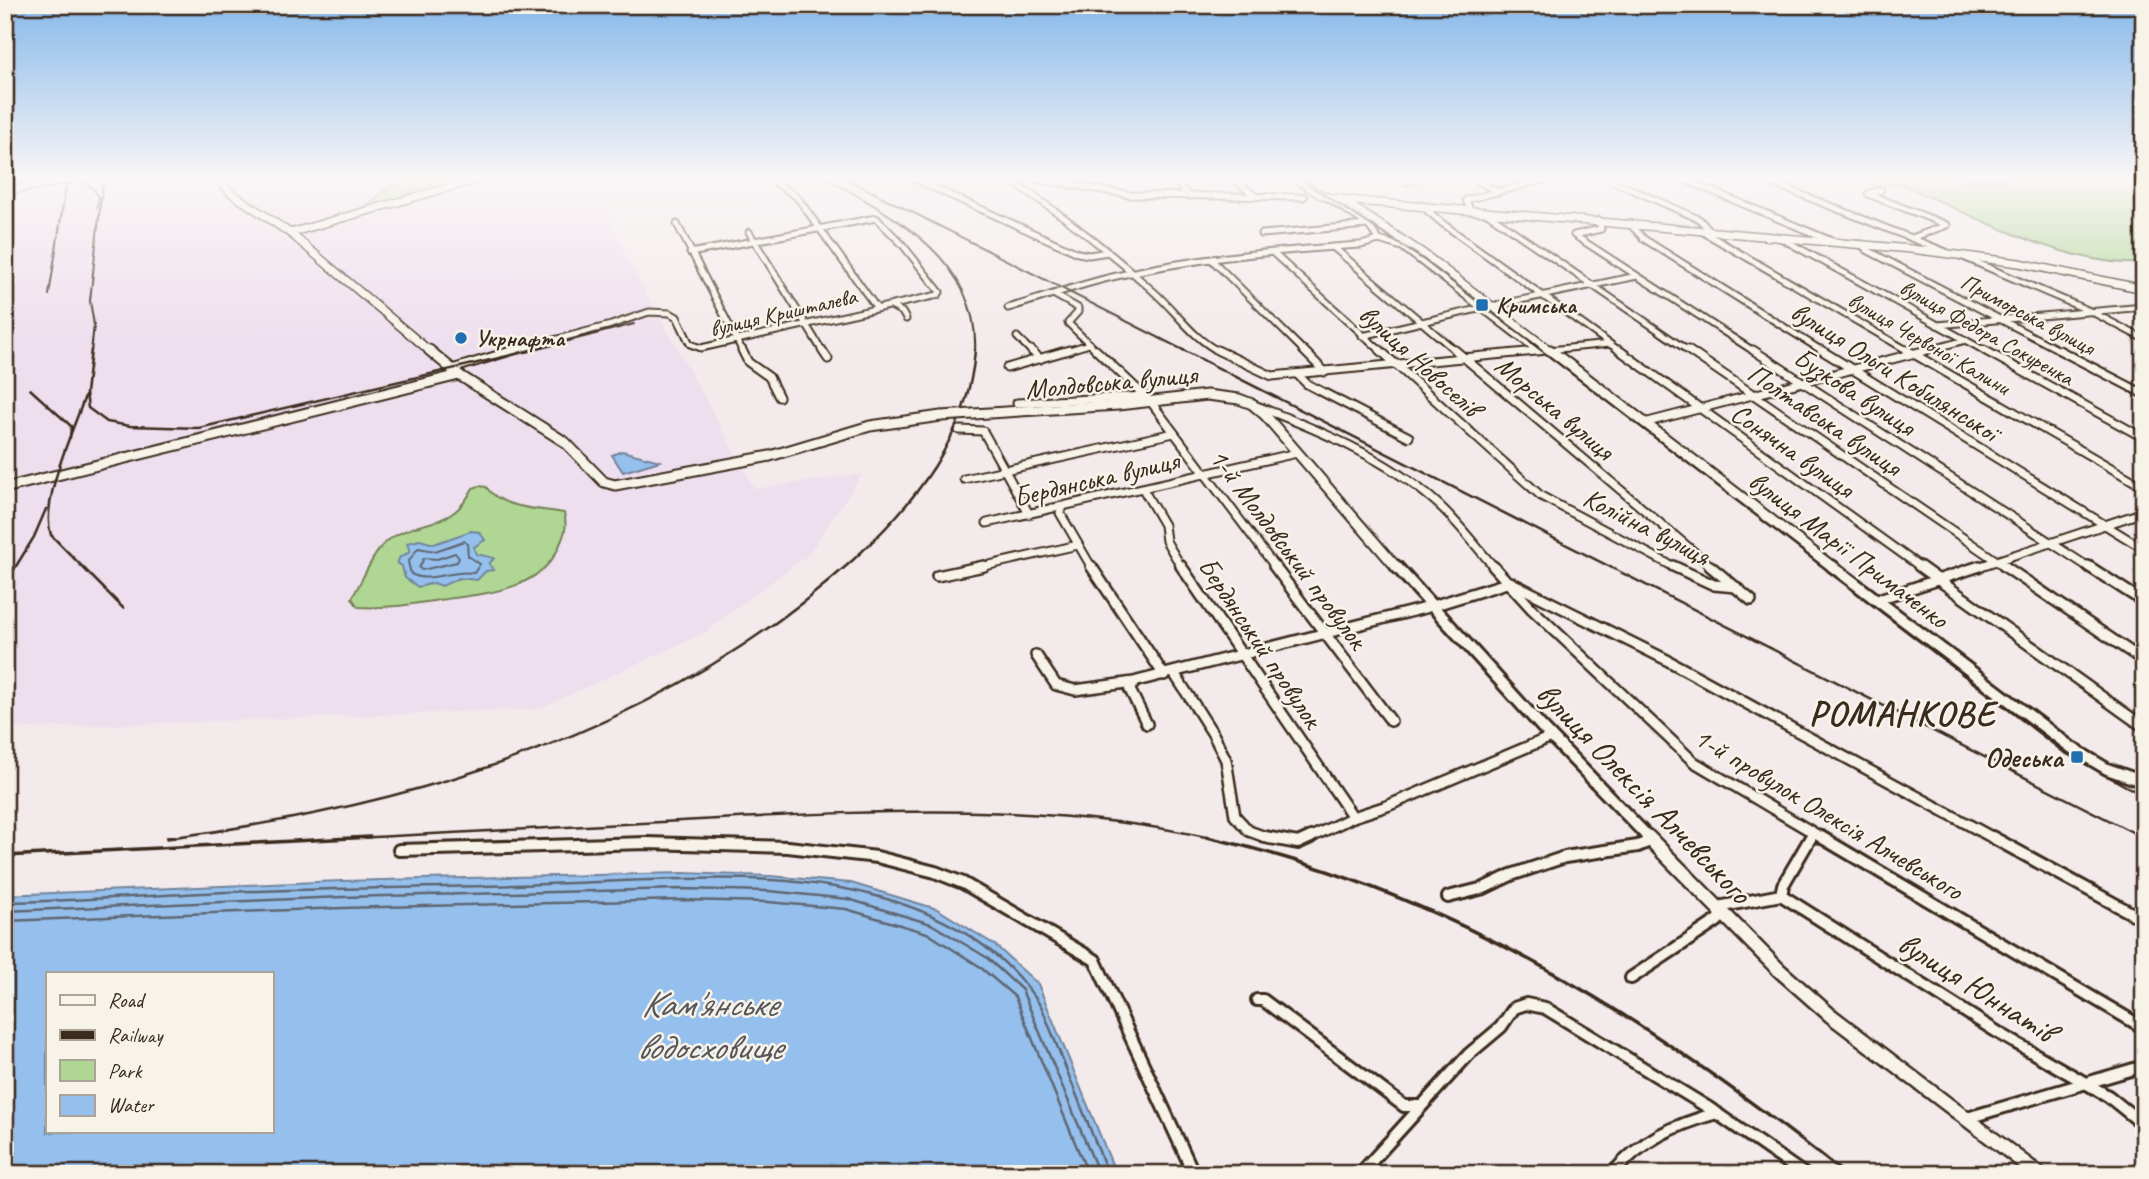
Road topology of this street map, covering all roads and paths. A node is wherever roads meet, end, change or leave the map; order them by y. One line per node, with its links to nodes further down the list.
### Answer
1 (291, 234): 67 (main road)
2 (681, 234): 28 (street)
3 (751, 234): 22 (street)
4 (786, 234): 22 (street)
5 (822, 234): 41 (street)
6 (893, 234): 39 (street, вулиця Кришталева)
7 (1036, 234): 27 (street)
8 (1086, 234): 27 (street)
9 (1375, 234): 23 (street)
10 (1395, 234): 40 (street, вулиця Марії Примаченко)
11 (1457, 234): 38 (street, Сонячна вулиця)
12 (1517, 234): 35 (street, Полтавська вулиця)
13 (1578, 234): 34 (street, Бузкова вулиця)
14 (1639, 234): 66 (street, вулиця Ольги Кобилянської)
15 (1706, 234): 60 (street, вулиця Червоної Калини)
16 (1755, 234): 20 (main road)
17 (1815, 234): 24 (street)
18 (1902, 234): 21 (street)
19 (1923, 234): 21 (street)
20 (1777, 236): 24 (main road); 50 (street, вулиця Федора Сокуренка)
21 (1912, 238): 30 (street)
22 (754, 240): 28 (street); 49 (street)
23 (1380, 240): 26 (street); 44 (street)
24 (1832, 241): 25 (main road)
25 (1861, 244): 30 (main road); 47 (street, Приморська вулиця)
26 (1333, 247): 29 (street); 48 (street, Морська вулиця)
27 (1108, 252): 33 (street)
28 (690, 253): 55 (street)
29 (1273, 253): 32 (street); 51 (street, вулиця Новоселів)
30 (1949, 253): 31 (main road)
31 (1959, 254): 36 (main road); 45 (street)
32 (1212, 260): 33 (street); 68 (street)
33 (1133, 273): 37 (street); 69 (street)
34 (1637, 276): 35 (street); 70 (street, Бузкова вулиця)
35 (1590, 285): 38 (street); 72 (street, Полтавська вулиця)
36 (2144, 289)
37 (1055, 295): 43 (street); 56 (street, 1-й Молдовський провулок)
38 (1543, 295): 40 (street); 57 (street, Сонячна вулиця)
39 (889, 306): 41 (street, вулиця Кришталева); 46 (street)
40 (1492, 306): 58 (street, вулиця Марії Примаченко)
41 (876, 307): 49 (street, вулиця Кришталева)
42 (2144, 307): 45 (street)
43 (1008, 308)
44 (1482, 308): 48 (street); 59 (street)
45 (2092, 312): 47 (street); 53 (street)
46 (906, 319)
47 (2002, 320): 50 (street); 71 (street, Приморська вулиця)
48 (1420, 321): 51 (street); 61 (street, Морська вулиця)
49 (809, 325): 55 (street, вулиця Кришталева); 62 (street)
50 (1937, 325): 54 (street, вулиця Федора Сокуренка)
51 (1362, 336): 64 (street, вулиця Новоселів)
52 (1017, 337): 63 (street)
53 (2144, 339)
54 (1966, 340): 60 (street); 82 (street, вулиця Федора Сокуренка)
55 (739, 341): 67 (street, вулиця Кришталева); 73 (street)
56 (1089, 344): 63 (street); 74 (street, 1-й Молдовський провулок)
57 (1610, 344): 58 (street); 77 (street, Сонячна вулиця)
58 (1548, 349): 59 (street); 78 (street, вулиця Марії Примаченко)
59 (1536, 350): 61 (street)
60 (1913, 354): 66 (street); 89 (street, вулиця Червоної Калини)
61 (1463, 357): 64 (street); 105 (street, Морська вулиця)
62 (828, 359)
63 (1040, 359): 65 (street)
64 (1393, 365): 68 (street); 92 (street, вулиця Новоселів)
65 (1007, 368)
66 (1853, 369): 70 (street); 97 (street, вулиця Ольги Кобилянської)
67 (455, 372): 74 (street, Молдовська вулиця, bridge); 87 (main road)
68 (1325, 372): 69 (street)
69 (1298, 375): 81 (street)
70 (1803, 382): 72 (street); 98 (street, Бузкова вулиця)
71 (2144, 394)
72 (1753, 396): 77 (street); 101 (street, Полтавська вулиця)
73 (779, 397)
74 (1148, 399): 75 (street); 76 (street, Молдовська вулиця); 80 (street, 1-й Молдовський провулок)
75 (1017, 403)
76 (1252, 404): 83 (street, вулиця Олексія Алчевського); 104 (street, 1-й провулок Олексія Алчевського)
77 (1699, 409): 78 (street); 103 (street, Сонячна вулиця)
78 (1644, 423): 107 (street, вулиця Марії Примаченко)
79 (959, 430): 84 (street)
80 (1174, 433): 84 (street); 85 (street, 1-й Молдовський провулок)
81 (1409, 437)
82 (2144, 438)
83 (1297, 453): 85 (street, Бердянська вулиця); 109 (street, вулиця Олексія Алчевського)
84 (1007, 470): 88 (street); 95 (street)
85 (1204, 475): 91 (street, Бердянська вулиця); 110 (street, 1-й Молдовський провулок)
86 (5, 479): 87 (main road)
87 (43, 479): 90 (main road)
88 (964, 480)
89 (2144, 487)
90 (5, 488)
91 (1143, 489): 93 (street, Бердянська вулиця); 111 (street, Бердянський провулок)
92 (1541, 496): 105 (street, Колійна вулиця)
93 (1059, 509): 95 (street, Бердянська вулиця); 99 (street)
94 (2144, 512): 97 (street)
95 (1030, 514): 96 (street, Бердянська вулиця)
96 (987, 523)
97 (2104, 525): 98 (street); 100 (street, вулиця Ольги Кобилянської)
98 (2052, 543): 101 (street); 108 (street, Бузкова вулиця)
99 (1078, 545): 102 (street); 114 (street)
100 (2144, 549)
101 (1996, 561): 103 (street); 113 (street, Полтавська вулиця)
102 (937, 576)
103 (1938, 579): 107 (street); 118 (street, Сонячна вулиця)
104 (1509, 582): 109 (street); 122 (street, 1-й провулок Олексія Алчевського); 128 (street)
105 (1736, 587): 106 (street, Морська вулиця)
106 (1751, 600)
107 (1876, 600): 120 (street, вулиця Марії Примаченко)
108 (2144, 602)
109 (1429, 607): 110 (street); 119 (street, вулиця Олексія Алчевського)
110 (1325, 633): 111 (street); 116 (street, 1-й Молдовський провулок)
111 (1243, 654): 114 (street); 121 (street, Бердянський провулок)
112 (1036, 655): 115 (street)
113 (2144, 661)
114 (1169, 674): 115 (street); 121 (street)
115 (1137, 681): 117 (street)
116 (1391, 720)
117 (1147, 724)
118 (2144, 727)
119 (1551, 737): 121 (street); 123 (street, вулиця Олексія Алчевського)
120 (2144, 782)
121 (1353, 817)
122 (1813, 833): 125 (street); 131 (street, 1-й провулок Олексія Алчевського)
123 (1650, 841): 126 (street); 127 (street, вулиця Олексія Алчевського)
124 (399, 850): 139 (street)
125 (1781, 895): 127 (street); 133 (street, вулиця Юннатів)
126 (1448, 897)
127 (1718, 907): 129 (street); 136 (street, вулиця Олексія Алчевського)
128 (2144, 920)
129 (1630, 978)
130 (1257, 1000): 134 (street)
131 (2144, 1028)
132 (2144, 1066): 133 (street)
133 (2087, 1084): 136 (street); 137 (street, вулиця Юннатів)
134 (1422, 1105): 135 (street); 140 (street)
135 (1717, 1113): 138 (street); 142 (street)
136 (1967, 1118): 143 (street, вулиця Олексія Алчевського)
137 (2144, 1125)
138 (1623, 1167): 141 (street)
139 (1194, 1174)
140 (1360, 1174)
141 (1612, 1174)
142 (1804, 1174)
143 (2039, 1174)

